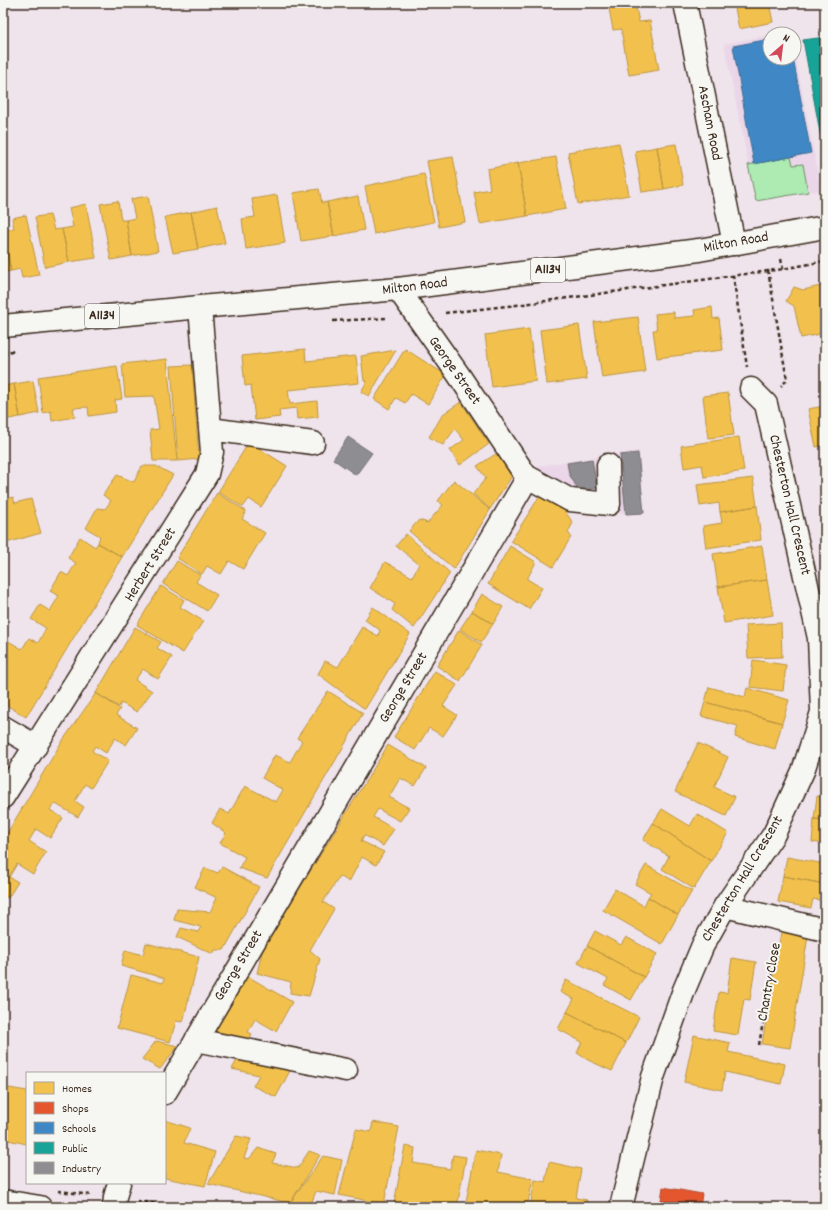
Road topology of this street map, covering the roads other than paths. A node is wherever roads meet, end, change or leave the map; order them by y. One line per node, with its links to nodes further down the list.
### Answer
1 (685, 3): 3 (street, Ascham Road)
2 (825, 227): 3 (street, Milton Road / A1134)
3 (734, 244): 4 (street, Milton Road / A1134)
4 (398, 289): 5 (street, Milton Road / A1134); 11 (street, George Street)
5 (200, 307): 6 (street, Milton Road / A1134); 8 (street, Herbert Street)
6 (3, 326)
7 (751, 390): 15 (street, Chesterton Hall Crescent)
8 (210, 428): 9 (street); 13 (street, Herbert Street)
9 (313, 443)
10 (608, 465): 11 (street)
11 (526, 476): 17 (street, George Street)
12 (3, 727): 13 (street)
13 (36, 746): 14 (street, Herbert Street)
14 (3, 797)
15 (725, 906): 16 (street); 22 (street, Chesterton Hall Crescent)
16 (825, 930)
17 (196, 1040): 18 (street); 19 (street, George Street)
18 (346, 1070)
19 (166, 1091)
20 (3, 1201): 21 (street)
21 (40, 1207)
22 (621, 1207)

